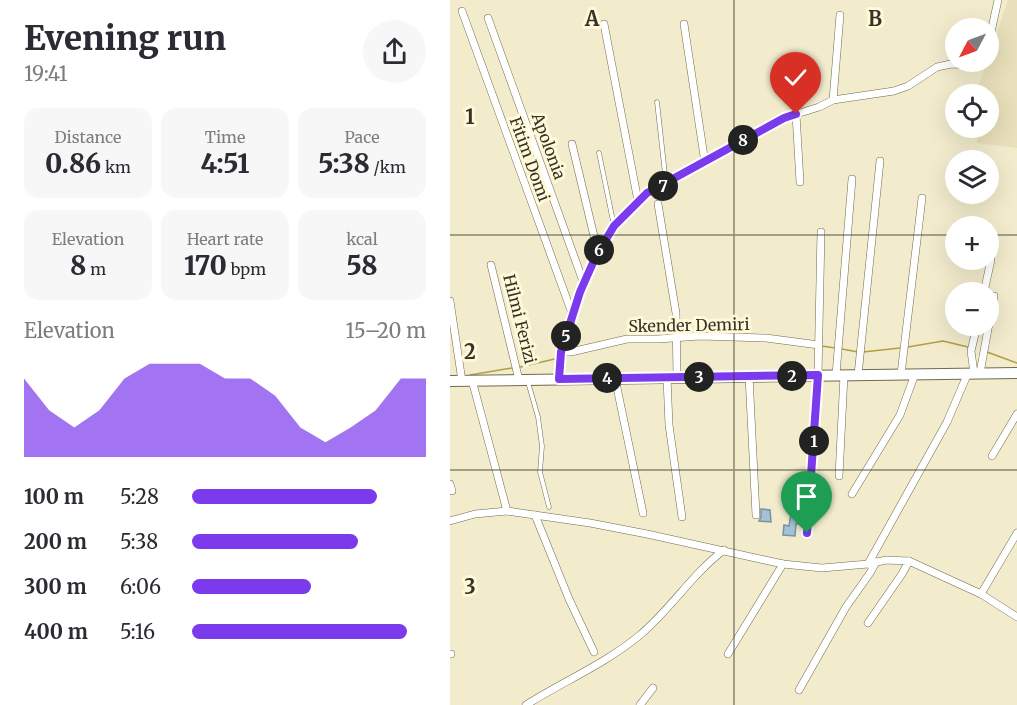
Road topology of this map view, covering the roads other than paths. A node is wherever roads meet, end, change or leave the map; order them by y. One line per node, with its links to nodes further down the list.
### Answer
1 (998, 0): 5 (street)
2 (462, 11): 28 (street, Fitim Domi)
3 (840, 15): 9 (street)
4 (488, 18): 26 (street, Apolonia)
5 (994, 18)
6 (604, 24): 20 (street)
7 (684, 24): 15 (street)
8 (945, 65): 9 (street)
9 (833, 100): 11 (street)
10 (657, 102): 18 (lane)
11 (796, 114): 15 (street); 17 (street)
12 (572, 144): 24 (street)
13 (599, 153): 22 (lane)
14 (880, 161): 40 (street)
15 (705, 163): 18 (street)
16 (852, 179): 39 (street)
17 (800, 182)
18 (666, 184): 20 (street)
19 (922, 198): 36 (street)
20 (638, 201): 22 (street)
21 (658, 204): 31 (street)
22 (614, 226): 24 (street)
23 (821, 231): 32 (street)
24 (598, 253): 26 (street)
25 (491, 265): 45 (street, Hilmi Ferizi)
26 (584, 284): 28 (street)
27 (450, 301): 47 (street)
28 (573, 316): 33 (street)
29 (974, 336): 35 (street)
30 (987, 336): 35 (street)
31 (677, 340): 32 (street, Skender Demiri); 33 (street, Skender Demiri); 42 (street)
32 (819, 347): 38 (street)
33 (560, 356): 44 (street)
34 (1017, 372): 35 (street, Hilmi Ferizi)
35 (974, 373): 37 (street, Hilmi Ferizi); 63 (street)
36 (901, 374): 37 (street, Hilmi Ferizi); 40 (street, Hilmi Ferizi)
37 (915, 374): 51 (street)
38 (818, 375): 39 (street, Hilmi Ferizi); 41 (street, Hilmi Ferizi); 59 (street)
39 (840, 375): 40 (street, Hilmi Ferizi); 50 (street)
40 (858, 375)
41 (748, 376): 42 (street, Hilmi Ferizi); 56 (street)
42 (672, 377): 43 (street, Hilmi Ferizi); 57 (street)
43 (615, 378): 44 (street, Hilmi Ferizi); 54 (street)
44 (559, 379): 45 (street, Hilmi Ferizi)
45 (523, 380): 47 (street, Hilmi Ferizi); 52 (lane)
46 (450, 381): 47 (street, Hilmi Ferizi)
47 (467, 381): 53 (street)
48 (1017, 414): 49 (street)
49 (993, 456)
50 (838, 476)
51 (852, 494)
52 (549, 507)
53 (507, 511): 55 (street); 58 (street)
54 (643, 513)
55 (535, 515): 61 (street); 68 (street)
56 (756, 515)
57 (682, 517)
58 (450, 522)
59 (807, 533)
60 (1017, 533): 65 (street)
61 (724, 550): 64 (street); 72 (street)
62 (909, 561): 63 (street); 65 (street); 67 (street)
63 (872, 563): 64 (street); 71 (street)
64 (783, 564): 69 (street)
65 (981, 594): 66 (street)
66 (1016, 614)
67 (868, 623)
68 (594, 652)
69 (728, 654)
70 (654, 688): 73 (street)
71 (799, 690)
72 (526, 705)
73 (640, 705)

